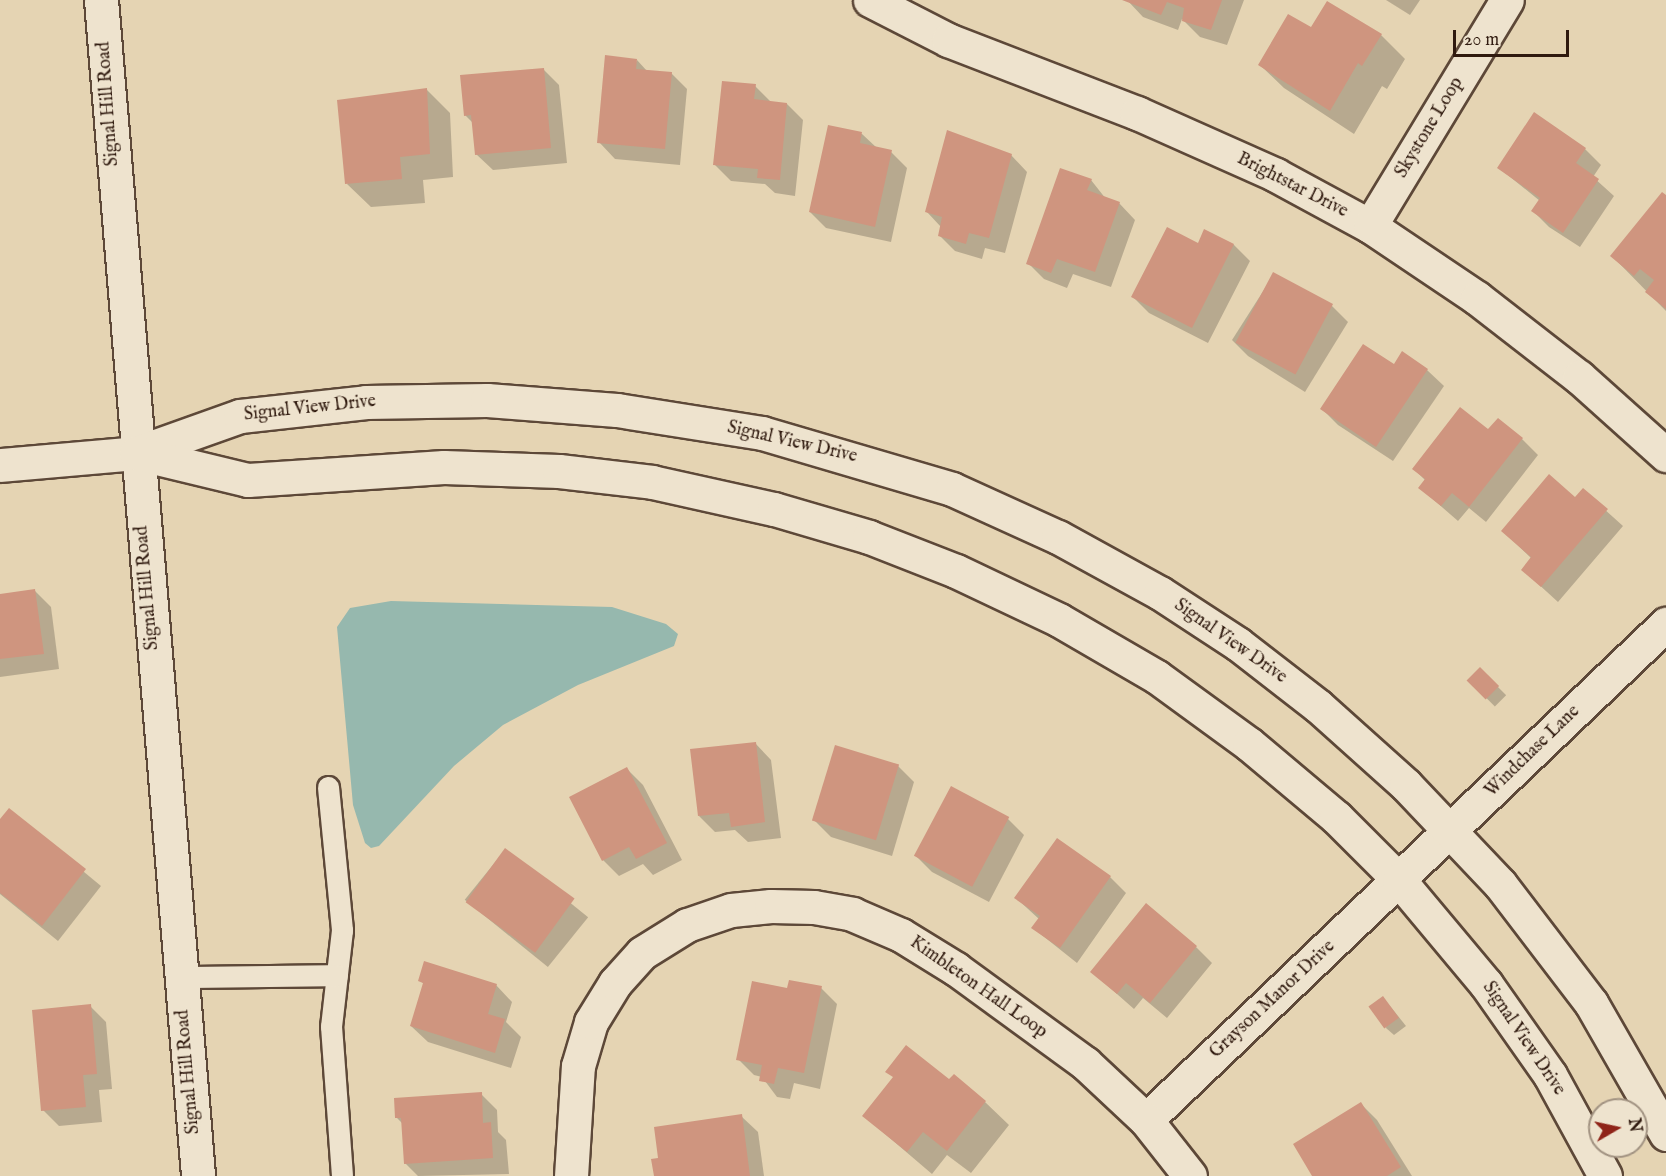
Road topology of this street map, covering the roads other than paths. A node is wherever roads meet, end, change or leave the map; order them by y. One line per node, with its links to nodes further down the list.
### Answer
1 (101, 0): 5 (main road, Signal Hill Road)
2 (870, 0): 4 (main road, Brightstar Drive)
3 (1507, 0): 4 (main road, Skystone Loop)
4 (1370, 226): 6 (main road, Brightstar Drive)
5 (136, 453): 7 (main road); 10 (main road, Signal View Drive); 11 (main road, Signal View Drive); 13 (main road, Signal Hill Road)
6 (1666, 455)
7 (0, 465)
8 (1666, 624): 10 (main road, Windchase Lane)
9 (328, 787): 12 (lane)
10 (1451, 830): 11 (main road, Windchase Lane); 15 (main road, Signal View Drive)
11 (1399, 880): 14 (main road, Grayson Manor Drive); 20 (main road, Signal View Drive)
12 (337, 975): 13 (lane); 17 (lane)
13 (181, 978): 16 (main road, Signal Hill Road)
14 (1146, 1120): 18 (main road, Kimbleton Hall Loop); 19 (main road, Kimbleton Hall Loop)
15 (1666, 1134)
16 (198, 1176)
17 (342, 1176)
18 (571, 1176)
19 (1191, 1176)
20 (1605, 1176)

